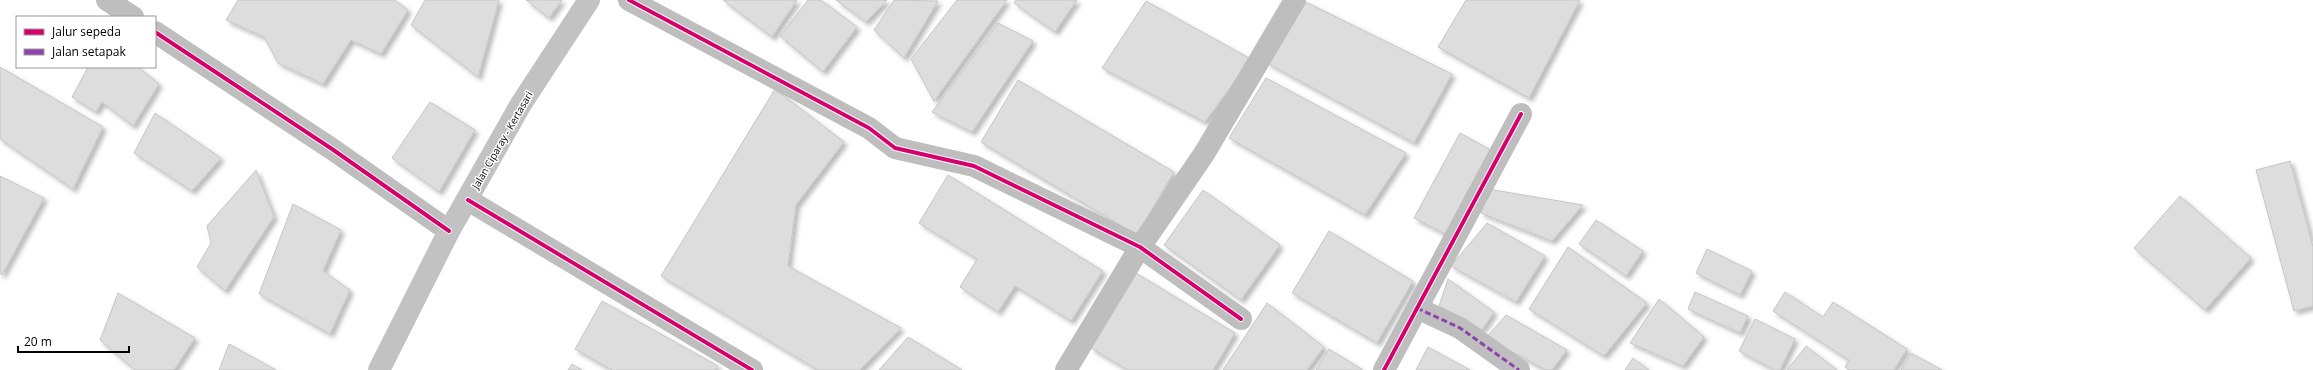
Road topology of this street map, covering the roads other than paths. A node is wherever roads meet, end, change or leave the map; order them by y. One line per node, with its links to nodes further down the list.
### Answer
1 (107, 0): 5 (street)
2 (589, 0): 8 (main road, Jalan Ciparay - Kertasari)
3 (629, 0): 10 (street)
4 (1295, 0): 10 (street)
5 (131, 16)
6 (156, 33): 9 (street)
7 (1521, 114): 11 (street)
8 (468, 200): 9 (main road, Jalan Ciparay - Kertasari); 14 (street)
9 (449, 231): 13 (main road, Jalan Ciparay - Kertasari)
10 (1140, 247): 12 (street); 15 (street)
11 (1416, 308): 16 (street); 17 (street)
12 (1241, 319)
13 (379, 370)
14 (752, 370)
15 (1066, 370)
16 (1384, 370)
17 (1519, 370)

